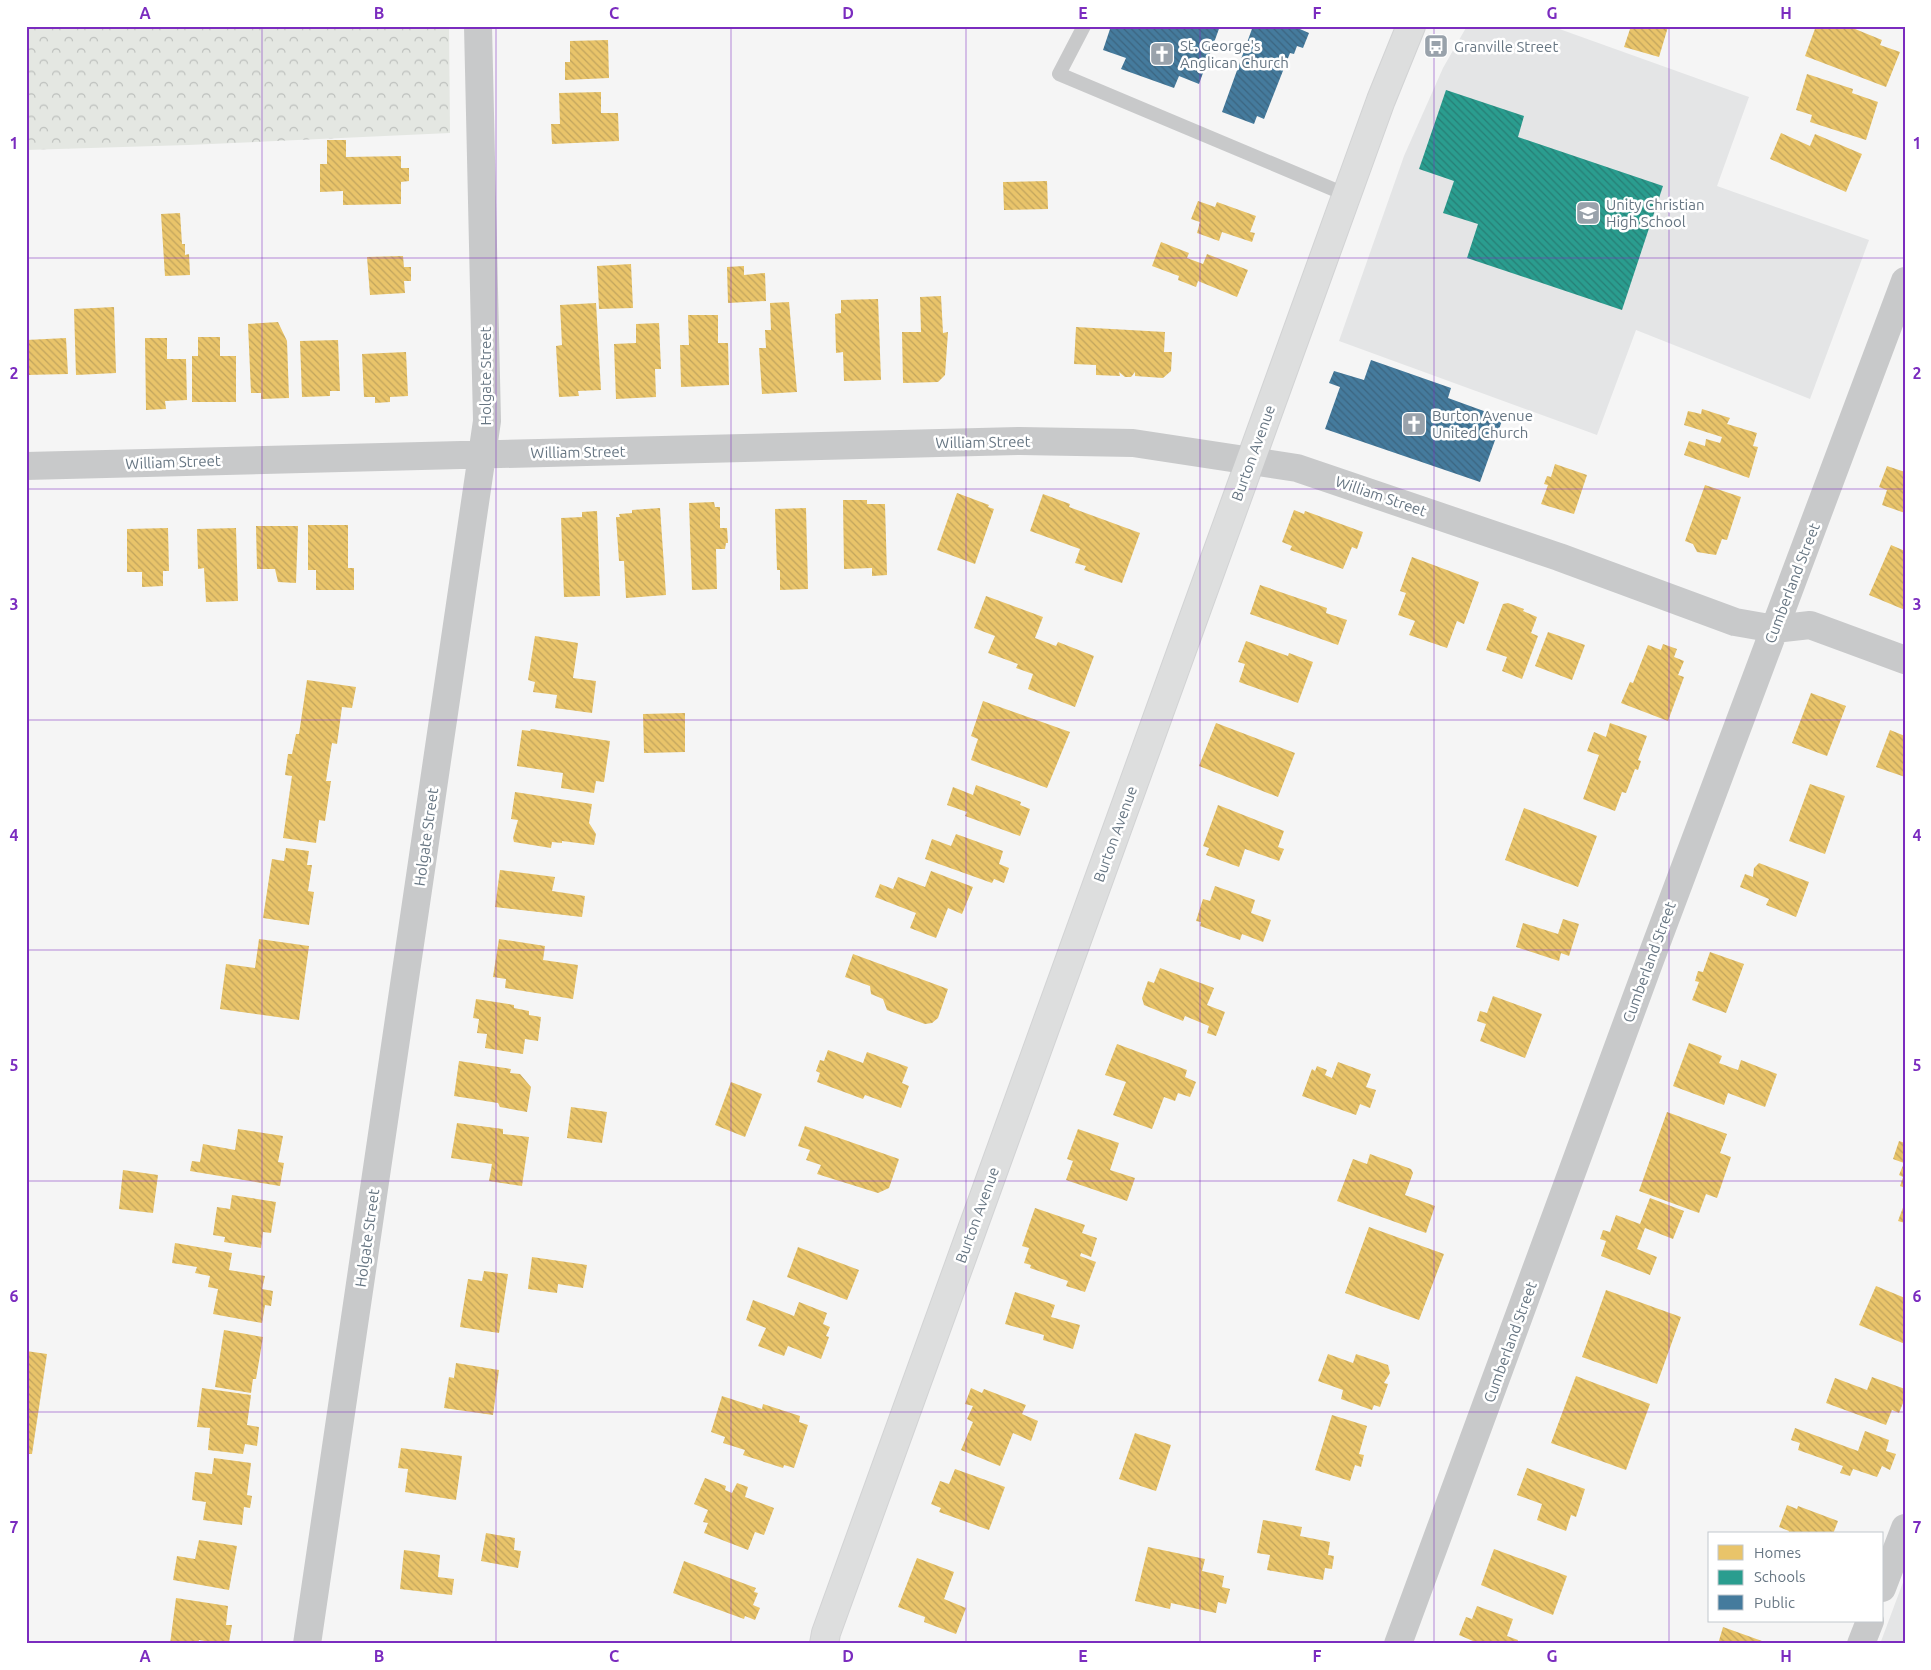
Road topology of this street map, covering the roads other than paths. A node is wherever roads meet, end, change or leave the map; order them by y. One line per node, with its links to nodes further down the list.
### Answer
1 (478, 26): 6 (street, Holgate Street)
2 (1084, 26): 4 (lane)
3 (1410, 26): 4 (main road, Burton Avenue)
4 (1347, 195): 7 (main road, Burton Avenue)
5 (1905, 281): 9 (street, Cumberland Street)
6 (482, 454): 7 (street, William Street); 8 (street, William Street); 14 (street, Holgate Street)
7 (1251, 460): 9 (street, William Street); 15 (main road, Burton Avenue)
8 (26, 466)
9 (1775, 629): 10 (street, William Street); 16 (street, Cumberland Street)
10 (1905, 660)
11 (1905, 1528): 12 (street)
12 (1884, 1583)
13 (1870, 1622): 17 (street)
14 (307, 1644)
15 (824, 1644)
16 (1398, 1644)
17 (1861, 1644)

